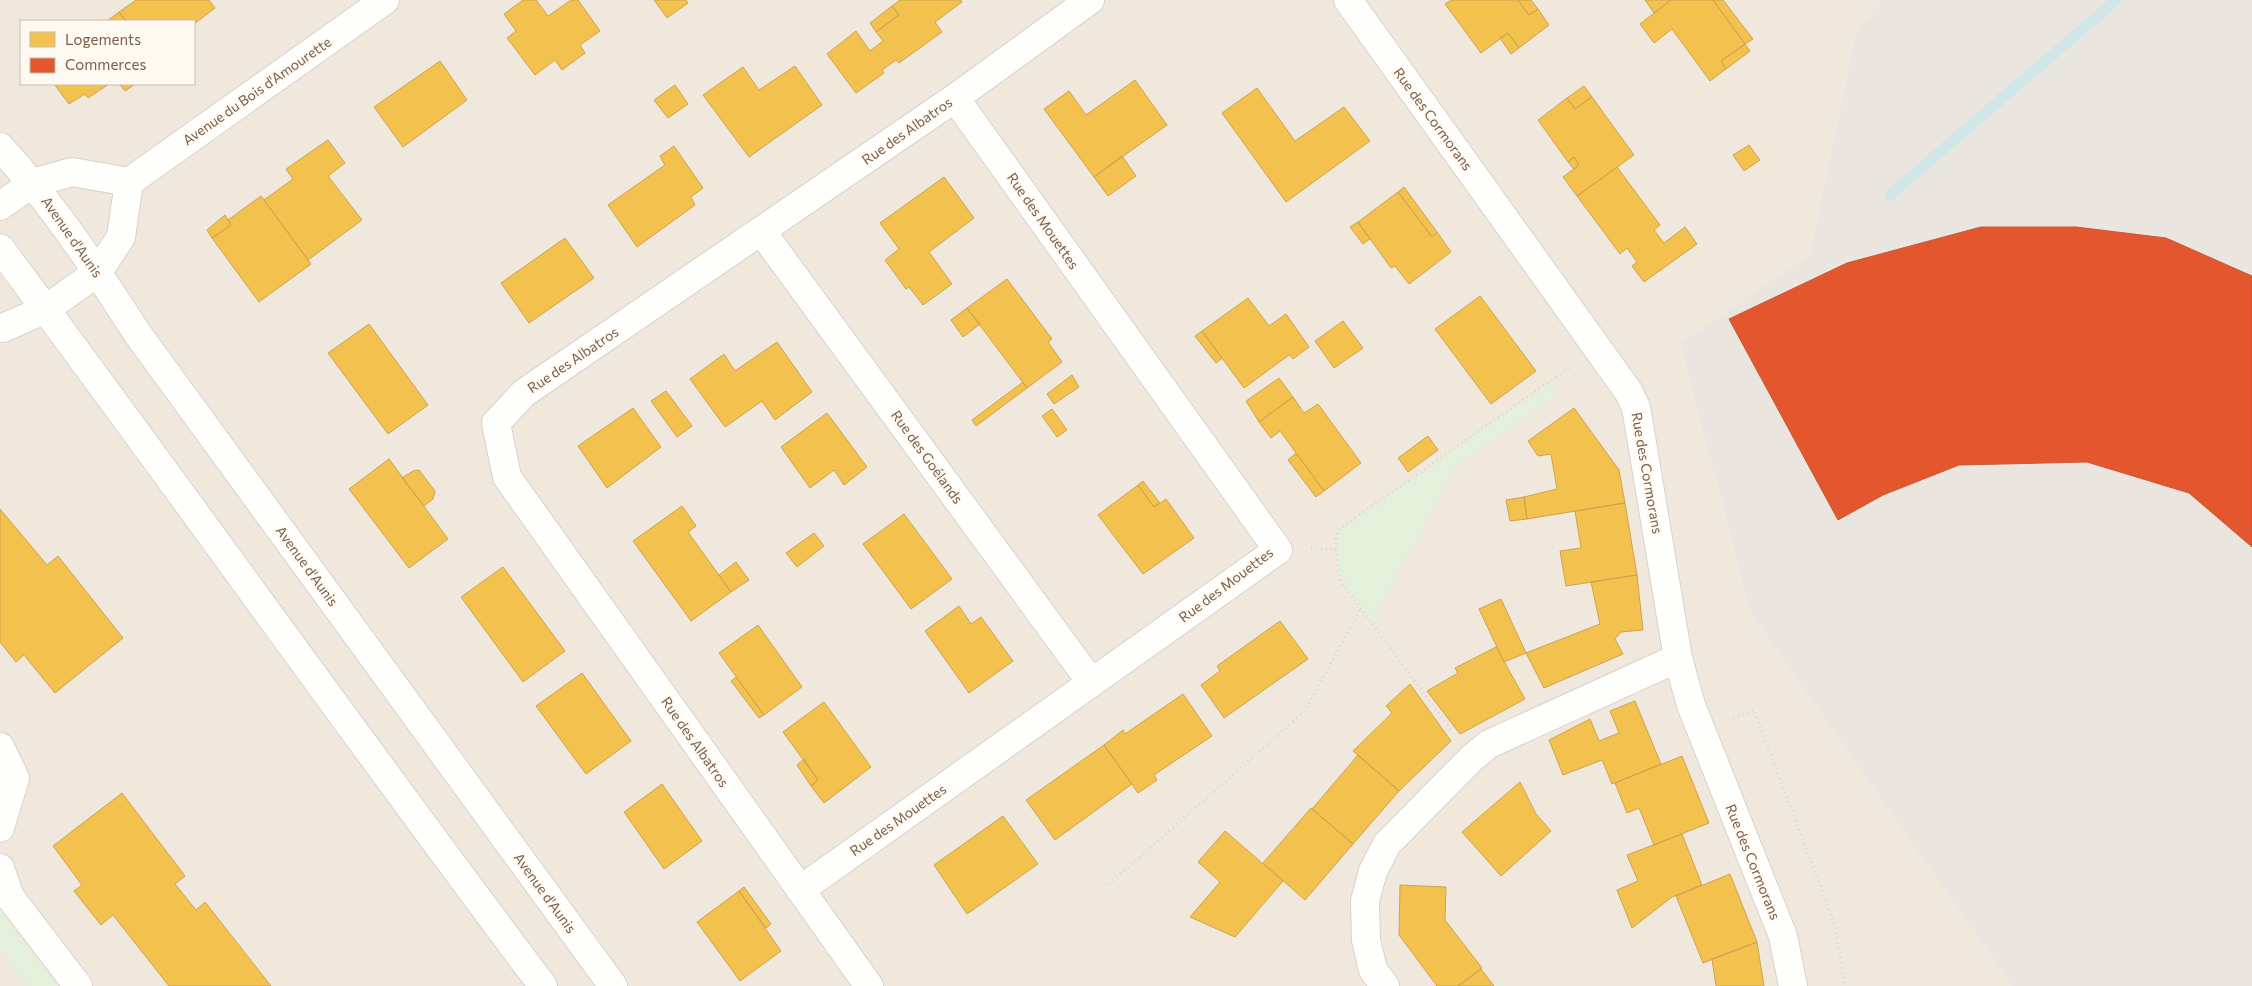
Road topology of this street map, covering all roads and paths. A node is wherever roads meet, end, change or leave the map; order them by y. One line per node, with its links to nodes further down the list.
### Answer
1 (385, 0): 6 (street, Avenue du Bois d'Amourette)
2 (1090, 0): 4 (street, Rue des Albatros)
3 (1348, 0): 14 (street, Rue des Cormorans)
4 (955, 98): 9 (street, Rue des Albatros); 16 (street, Rue des Mouettes)
5 (0, 147): 7 (street, Avenue d'Aunis)
6 (129, 182): 7 (street); 11 (street)
7 (33, 183): 8 (street); 11 (street, Avenue d'Aunis)
8 (0, 206)
9 (762, 232): 19 (street, Rue des Goélands); 26 (street, Rue des Albatros)
10 (0, 248): 12 (street)
11 (98, 272): 12 (street); 29 (street, Avenue d'Aunis)
12 (46, 309): 13 (street); 28 (street)
13 (0, 328)
14 (1598, 348): 15 (path); 18 (street, Rue des Cormorans)
15 (1335, 549): 16 (path); 17 (path)
16 (1278, 550): 19 (street, Rue des Mouettes)
17 (1361, 608): 22 (path); 25 (path)
18 (1678, 658): 20 (street, Rue des Cormorans); 22 (street)
19 (1091, 682): 26 (street, Rue des Mouettes)
20 (1701, 730): 32 (street, Rue des Cormorans); 33 (path)
21 (0, 746): 23 (street)
22 (1472, 758): 31 (street)
23 (0, 828)
24 (0, 868): 27 (street)
25 (1109, 884)
26 (800, 890): 30 (street, Rue des Albatros)
27 (78, 986)
28 (543, 986)
29 (613, 986)
30 (869, 986)
31 (1385, 986)
32 (1793, 986)
33 (1845, 986)

